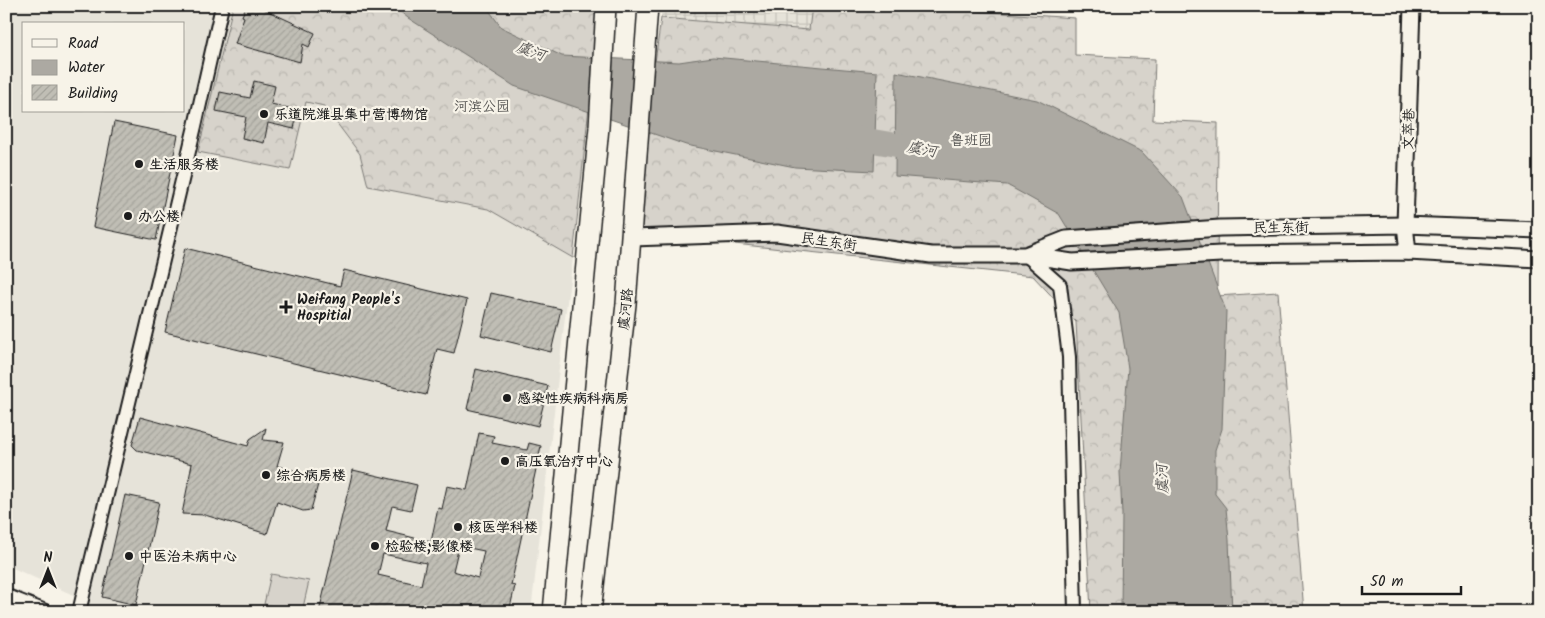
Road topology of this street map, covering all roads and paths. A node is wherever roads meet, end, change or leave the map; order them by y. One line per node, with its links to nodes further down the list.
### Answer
1 (222, 6): 13 (street)
2 (648, 6): 7 (main road, 虞河路)
3 (1412, 6): 5 (street, 文萃巷)
4 (606, 15): 14 (main road)
5 (1405, 225): 6 (street, 民生东街); 8 (street, 文萃巷); 9 (street, 民生东街)
6 (1539, 230)
7 (632, 238): 9 (street, 民生东街); 15 (main road, 虞河路)
8 (1408, 252): 9 (street, 民生东街); 10 (street, 民生东街)
9 (1026, 255): 16 (street)
10 (1539, 258)
11 (6, 597): 12 (street)
12 (44, 612)
13 (79, 612)
14 (553, 612)
15 (591, 612)
16 (1075, 612)

